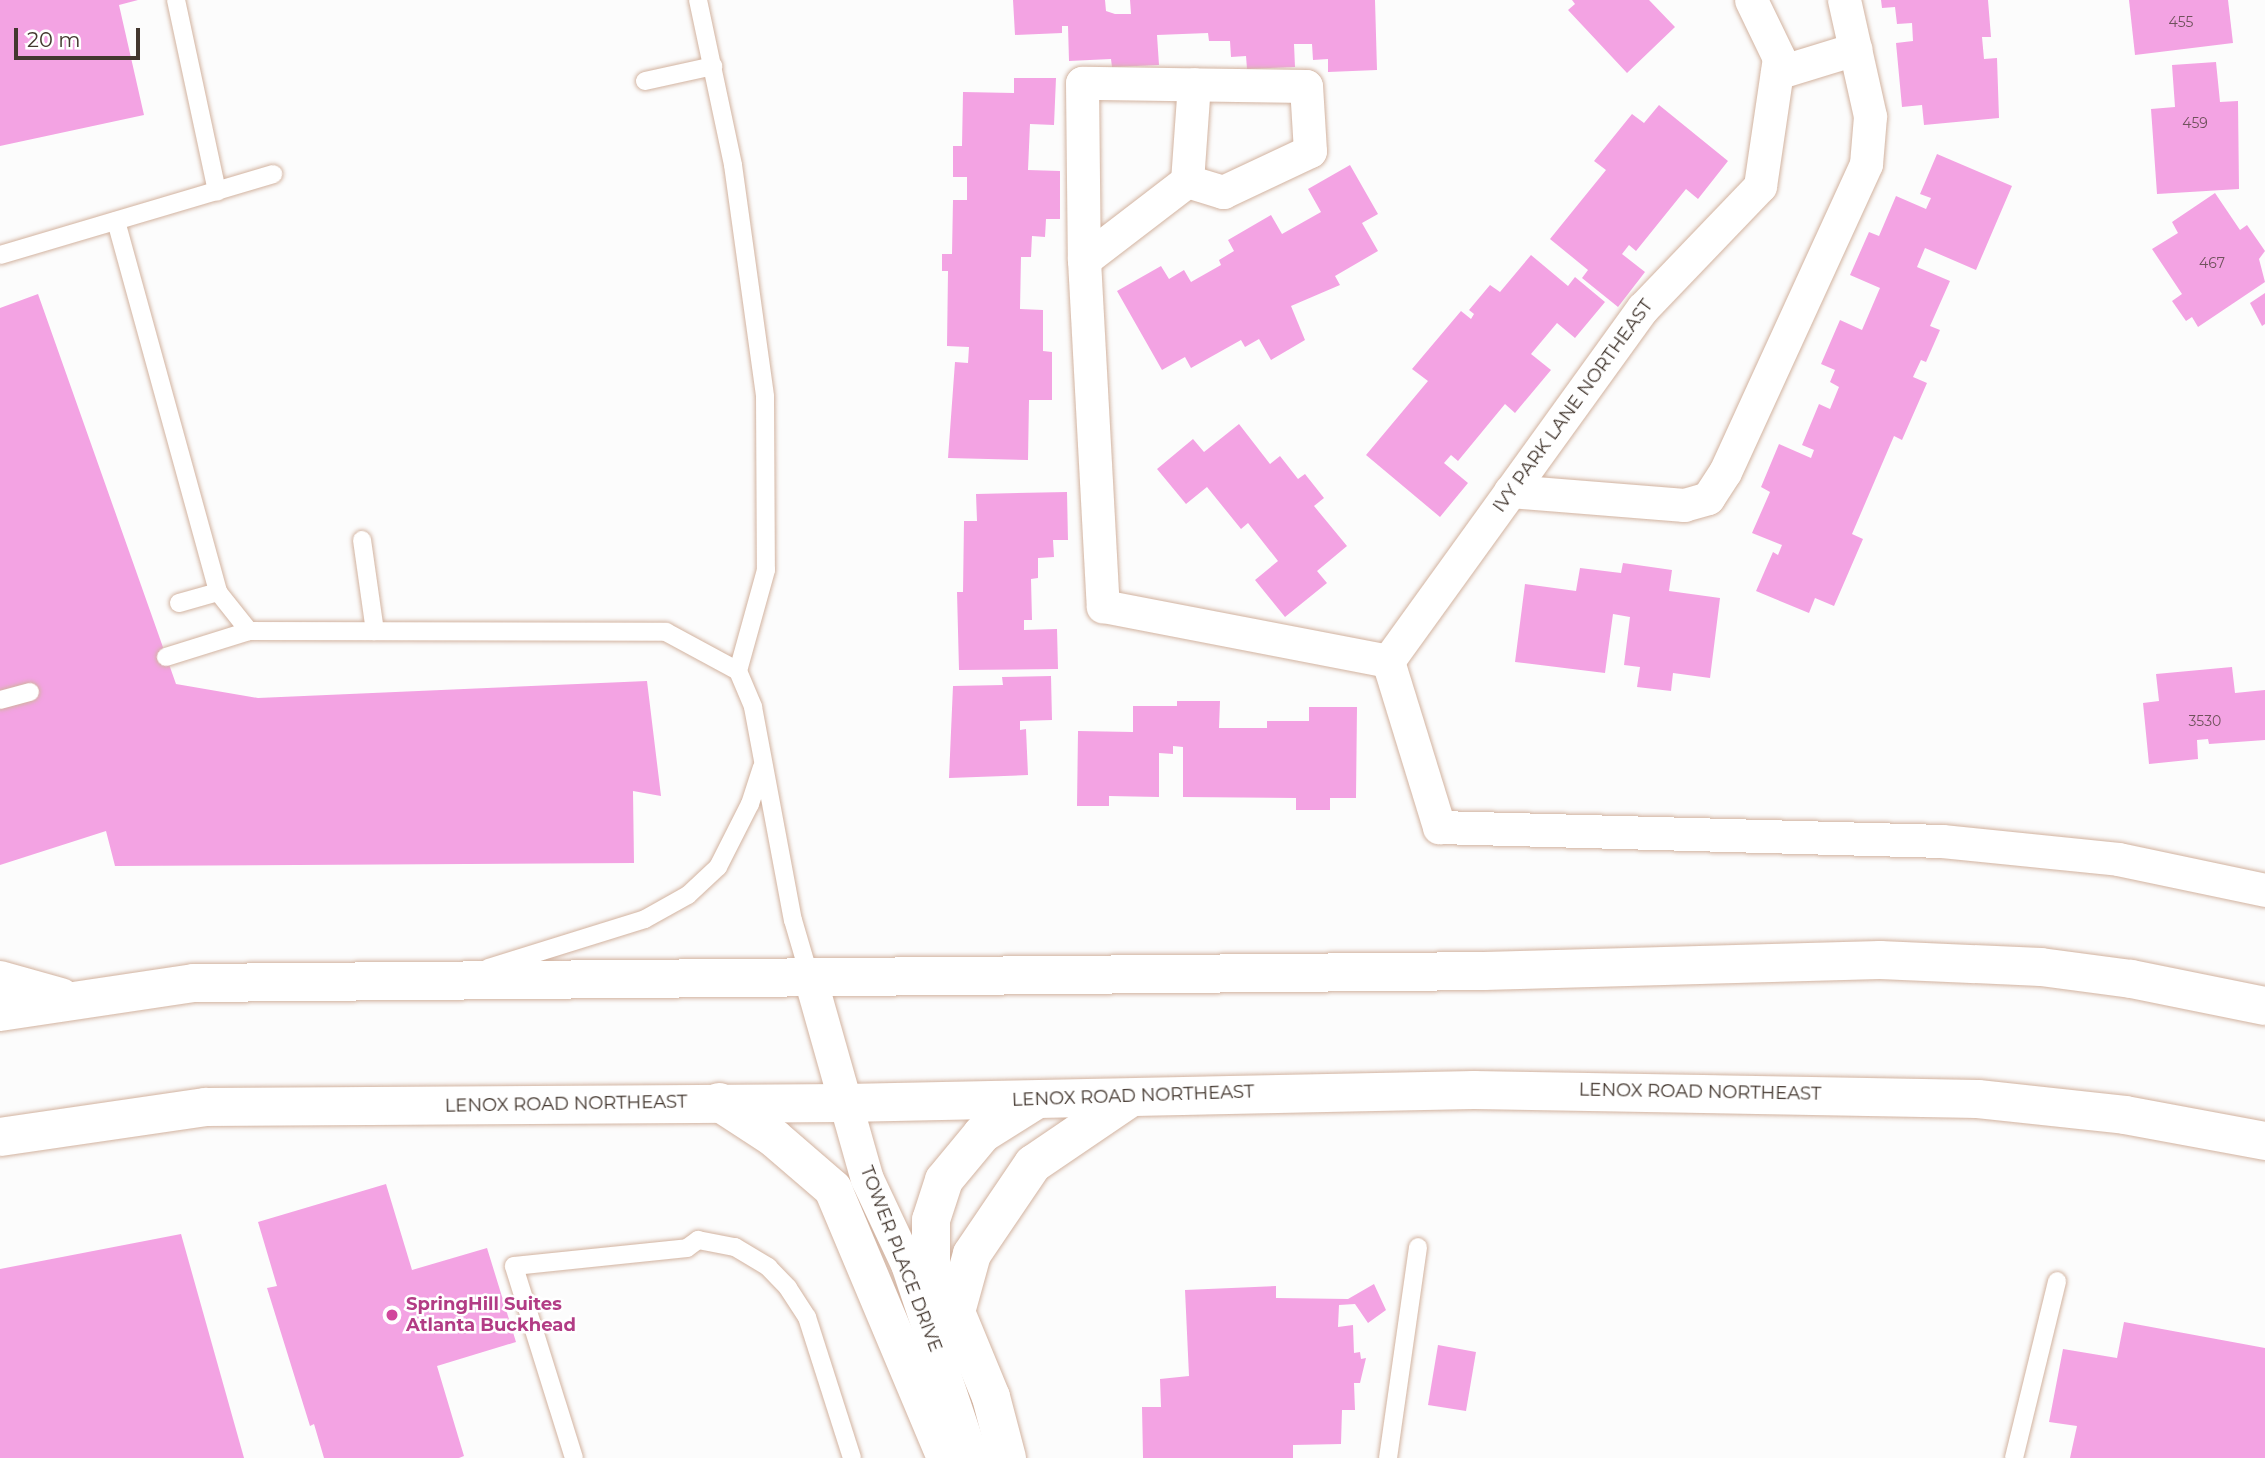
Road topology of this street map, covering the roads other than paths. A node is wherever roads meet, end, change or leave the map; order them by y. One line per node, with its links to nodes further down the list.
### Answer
1 (176, 0): 12 (lane)
2 (698, 0): 6 (lane)
3 (1751, 0): 7 (street, IVY PARK LANE NORTHEAST)
4 (1844, 0): 5 (street)
5 (1855, 49): 7 (street); 16 (street)
6 (713, 66): 8 (lane); 24 (lane)
7 (1777, 73): 16 (street, IVY PARK LANE NORTHEAST)
8 (645, 81)
9 (1194, 84): 11 (street); 11 (street); 15 (street)
10 (273, 174): 12 (lane)
11 (1187, 181): 15 (street)
12 (218, 192): 13 (lane)
13 (116, 221): 14 (lane); 18 (lane)
14 (0, 255)
15 (1084, 260): 23 (street)
16 (1510, 491): 23 (street, IVY PARK LANE NORTHEAST)
17 (362, 540): 21 (lane)
18 (218, 592): 19 (lane); 20 (lane)
19 (180, 603)
20 (249, 631): 21 (lane); 22 (lane)
21 (375, 631): 24 (lane)
22 (166, 657)
23 (1388, 661): 28 (street)
24 (738, 671): 27 (lane)
25 (30, 692): 26 (lane)
26 (0, 700)
27 (762, 768): 29 (lane); 31 (lane)
28 (2265, 890)
29 (810, 978): 31 (main road); 33 (main road); 38 (street, TOWER PLACE DRIVE)
30 (0, 979): 32 (main road)
31 (447, 980): 32 (main road)
32 (70, 1000): 34 (main road)
33 (2265, 1006)
34 (0, 1012)
35 (1130, 1098): 36 (main road, LENOX ROAD NORTHEAST); 40 (main road, LENOX ROAD NORTHEAST); 43 (main road)
36 (1036, 1100): 38 (main road, LENOX ROAD NORTHEAST); 43 (main road)
37 (717, 1101): 38 (main road, LENOX ROAD NORTHEAST); 39 (main road, LENOX ROAD NORTHEAST); 46 (main road)
38 (846, 1103): 47 (street, TOWER PLACE DRIVE)
39 (0, 1137)
40 (2265, 1142)
41 (1418, 1247): 49 (lane)
42 (2057, 1281): 50 (lane)
43 (956, 1312): 48 (main road)
44 (574, 1458): 45 (lane)
45 (852, 1458)
46 (946, 1458)
47 (972, 1458)
48 (1007, 1458)
49 (1388, 1458)
50 (2014, 1458)

